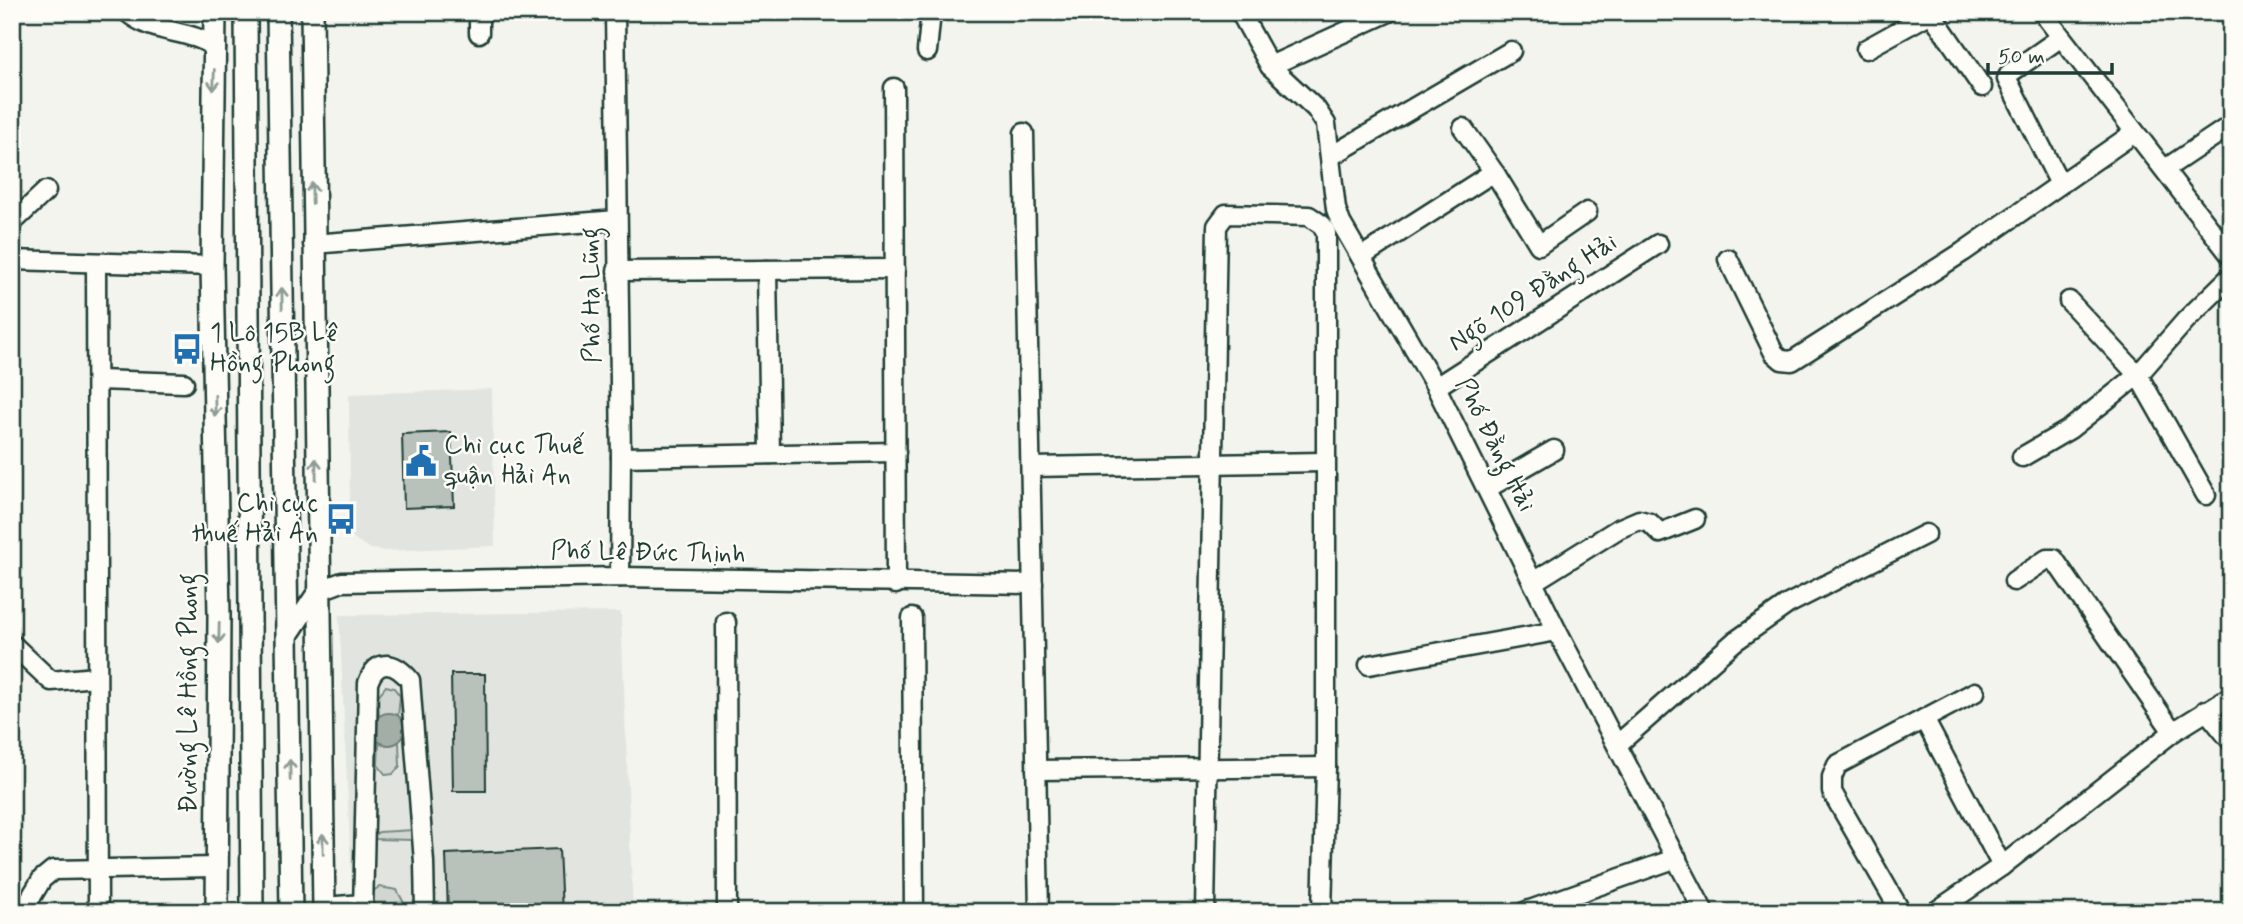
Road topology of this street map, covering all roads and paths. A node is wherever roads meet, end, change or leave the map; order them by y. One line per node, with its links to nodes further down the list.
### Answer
1 (127, 12): 15 (street)
2 (215, 12): 15 (main road, Đường Lê Hồng Phong)
3 (246, 12): 17 (main road)
4 (278, 12): 20 (main road)
5 (312, 12): 21 (main road)
6 (479, 12): 13 (street)
7 (615, 12): 35 (street, Phố Hạ Lũng)
8 (931, 12): 18 (street)
9 (1240, 12): 22 (street, Phố Đằng Hải)
10 (1389, 12): 22 (street)
11 (2042, 12): 14 (street)
12 (1932, 13): 16 (street); 24 (street)
13 (479, 33)
14 (2060, 38): 27 (street); 32 (street)
15 (216, 48): 17 (main road); 44 (main road, Đường Lê Hồng Phong, one-way to 44)
16 (1866, 49)
17 (248, 51): 20 (main road); 98 (main road)
18 (927, 51)
19 (1511, 51): 29 (street)
20 (278, 52): 21 (main road); 75 (main road, one-way to 20)
21 (311, 54): 37 (main road, one-way to 21)
22 (1270, 66): 29 (street, Phố Đằng Hải)
23 (894, 88): 45 (street)
24 (1982, 88)
25 (2231, 125): 30 (street)
26 (1463, 128): 31 (street)
27 (2134, 132): 30 (street); 32 (street)
28 (1024, 134): 61 (street)
29 (1331, 156): 40 (street, Phố Đằng Hải)
30 (2165, 169): 39 (street)
31 (1496, 175): 34 (street); 40 (street)
32 (2060, 184): 42 (street)
33 (47, 191): 36 (street)
34 (1587, 212)
35 (617, 220): 37 (street); 47 (street, Phố Hạ Lũng)
36 (12, 223)
37 (313, 244): 71 (main road, one-way to 37)
38 (1658, 244): 53 (street, Ngõ 109 Đằng Hải)
39 (2231, 256)
40 (1361, 257): 53 (street, Phố Đằng Hải)
41 (12, 260): 43 (street)
42 (1728, 260)
43 (96, 263): 44 (street); 51 (street)
44 (212, 266): 91 (main road, Đường Lê Hồng Phong, one-way to 91)
45 (895, 269): 46 (street); 55 (street)
46 (767, 270): 47 (street); 56 (street)
47 (617, 271): 57 (street, Phố Hạ Lũng)
48 (2231, 276): 50 (street)
49 (2069, 301): 50 (street)
50 (2138, 375): 58 (street); 63 (street)
51 (98, 380): 52 (street); 78 (street)
52 (184, 383)
53 (1436, 387): 62 (street, Phố Đằng Hải)
54 (1554, 450): 62 (street)
55 (896, 452): 56 (street); 69 (street)
56 (770, 454): 57 (street)
57 (621, 457): 66 (street, Phố Hạ Lũng)
58 (2022, 457)
59 (1324, 462): 60 (street); 60 (street); 86 (street)
60 (1212, 464): 61 (street); 87 (street)
61 (1031, 467): 70 (street)
62 (1488, 488): 68 (street, Phố Đằng Hải)
63 (2206, 495)
64 (1695, 519): 68 (street)
65 (1926, 534): 85 (street)
66 (620, 577): 69 (street, Phố Lê Đức Thịnh); 71 (street, Phố Lê Đức Thịnh)
67 (2014, 581): 83 (street)
68 (1534, 582): 74 (street, Phố Đằng Hải)
69 (896, 584): 70 (street, Phố Lê Đức Thịnh)
70 (1033, 584): 88 (street)
71 (318, 591): 75 (street); 94 (main road, one-way to 71)
72 (912, 618): 102 (street)
73 (726, 622): 101 (street)
74 (1557, 631): 77 (street); 85 (street, Phố Đằng Hải)
75 (288, 636): 99 (main road, one-way to 75)
76 (12, 644): 78 (street)
77 (1369, 665)
78 (96, 677): 92 (street)
79 (1975, 692): 82 (street)
80 (2231, 696): 81 (street)
81 (2206, 710): 83 (street); 84 (street)
82 (1924, 719): 90 (street); 108 (street)
83 (2172, 732): 90 (street)
84 (2231, 741)
85 (1618, 744): 89 (street, Phố Đằng Hải)
86 (1326, 767): 87 (street); 105 (street)
87 (1206, 768): 88 (street); 104 (street)
88 (1036, 770): 103 (street)
89 (1677, 859): 106 (street); 107 (street, Phố Đằng Hải)
90 (2002, 866): 109 (street)
91 (216, 867): 92 (street); 97 (main road, Đường Lê Hồng Phong)
92 (97, 871): 95 (street); 96 (street)
93 (363, 908): 94 (street); 100 (street)
94 (324, 909)
95 (22, 912)
96 (98, 912)
97 (217, 912)
98 (252, 912)
99 (291, 912)
100 (425, 912)
101 (727, 912)
102 (914, 912)
103 (1039, 912)
104 (1205, 912)
105 (1322, 912)
106 (1524, 912)
107 (1704, 912)
108 (1901, 912)
109 (1935, 912)

